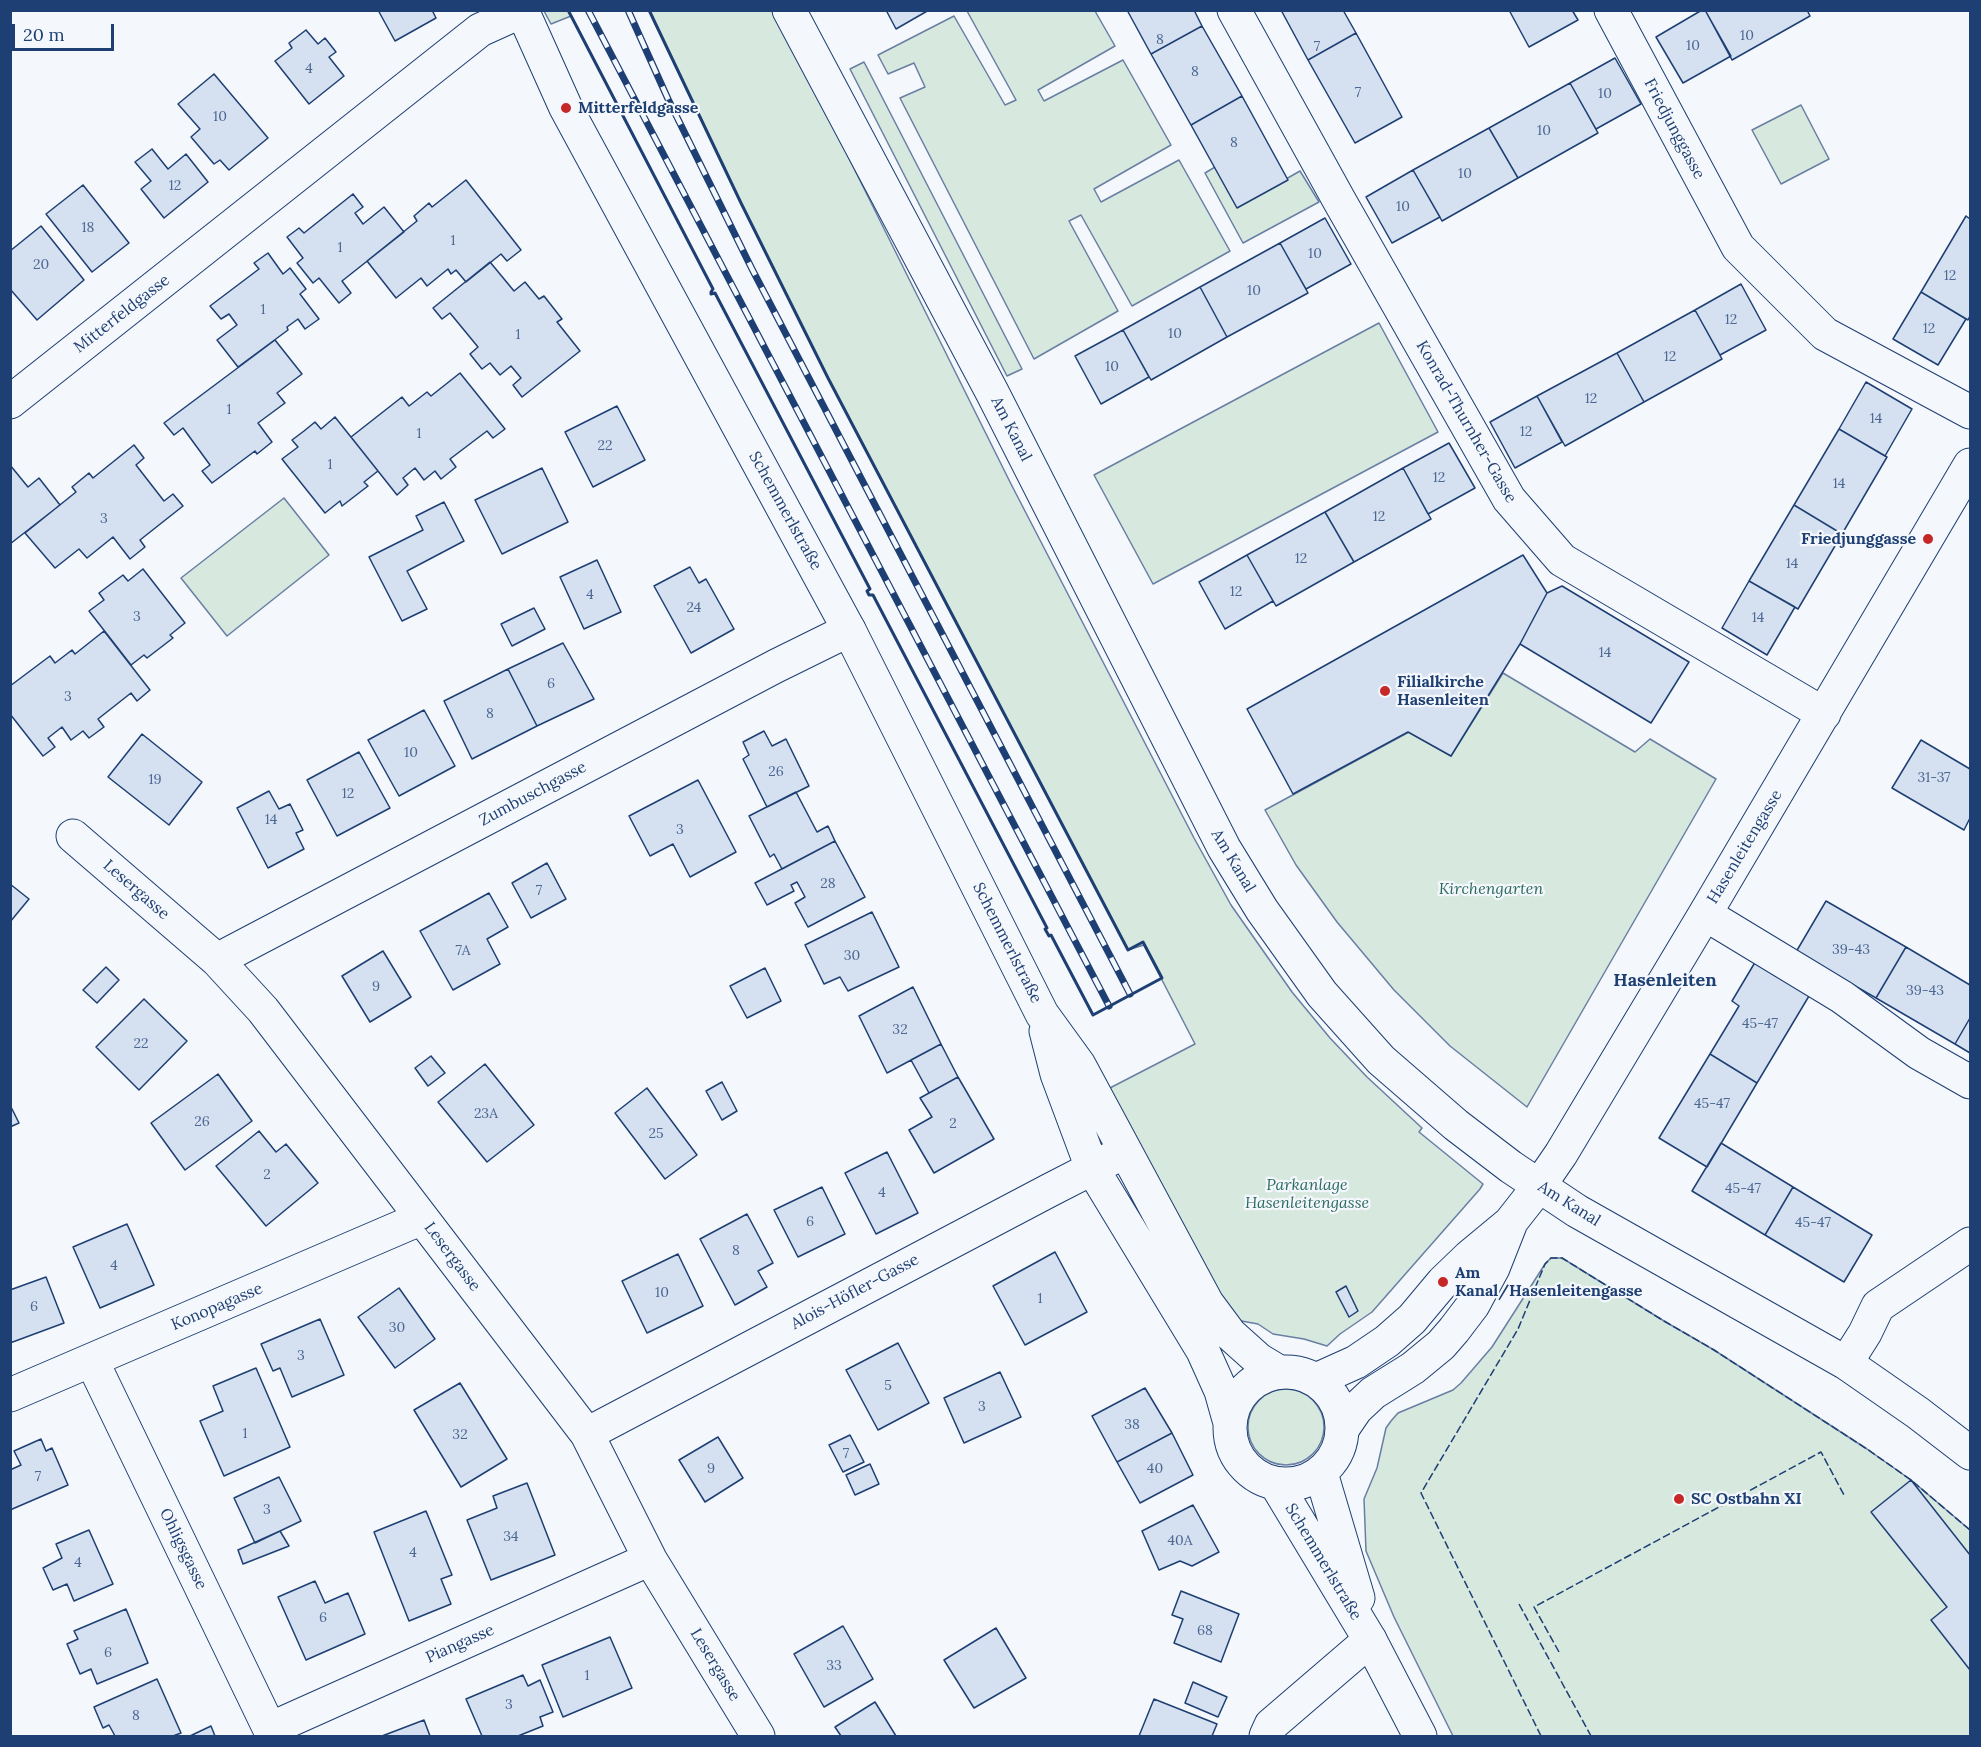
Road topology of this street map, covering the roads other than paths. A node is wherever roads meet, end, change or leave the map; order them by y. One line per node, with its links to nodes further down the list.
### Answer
1 (522, 10): 5 (street, Mitterfeldgasse); 8 (street, Schemmerlstraße)
2 (789, 10): 17 (street, Am Kanal)
3 (1234, 10): 9 (street, Konrad-Thurnher-Gasse)
4 (1611, 10): 6 (street, Friedjunggasse)
5 (10, 402)
6 (1971, 412)
7 (1971, 465): 9 (street, Hasenleitengasse)
8 (849, 630): 12 (street, Zumbuschgasse); 13 (street, Schemmerlstraße)
9 (1824, 714): 11 (street, Hasenleitengasse)
10 (73, 836): 12 (street, Lesergasse)
11 (1705, 914): 14 (street); 17 (street, Hasenleitengasse)
12 (217, 960): 18 (street, Lesergasse)
13 (1042, 1014): 15 (street, Schemmerlstraße); 16 (street, Schemmerlstraße)
14 (1971, 1082)
15 (1124, 1152): 16 (street, Alois-Höfler-Gasse); 23 (street, Schemmerlstraße)
16 (1092, 1168): 26 (street, Schemmerlstraße); 28 (street, Alois-Höfler-Gasse)
17 (1539, 1186): 19 (street, Hasenleitengasse); 22 (street, Am Kanal)
18 (422, 1218): 21 (street, Konopagasse); 28 (street, Lesergasse)
19 (1510, 1223): 24 (street, Hasenleitengasse); 27 (street, Hasenleitengasse)
20 (1971, 1244): 22 (street)
21 (92, 1361): 25 (street, Konopagasse); 34 (street, Ohligsgasse)
22 (1846, 1363): 29 (street, Am Kanal)
23 (1279, 1372): 24 (street); 26 (street)
24 (1316, 1380): 27 (street)
25 (10, 1395)
26 (1230, 1423): 31 (street)
27 (1343, 1428): 30 (street)
28 (587, 1434): 32 (street, Lesergasse)
29 (1971, 1453)
30 (1321, 1473): 31 (street); 33 (street, Schemmerlstraße)
31 (1276, 1484): 33 (street, Schemmerlstraße)
32 (650, 1559): 34 (street, Piangasse); 35 (street, Lesergasse)
33 (1370, 1640): 36 (street); 37 (street, Schemmerlstraße)
34 (272, 1733)
35 (758, 1737)
36 (1266, 1737)
37 (1420, 1737)

